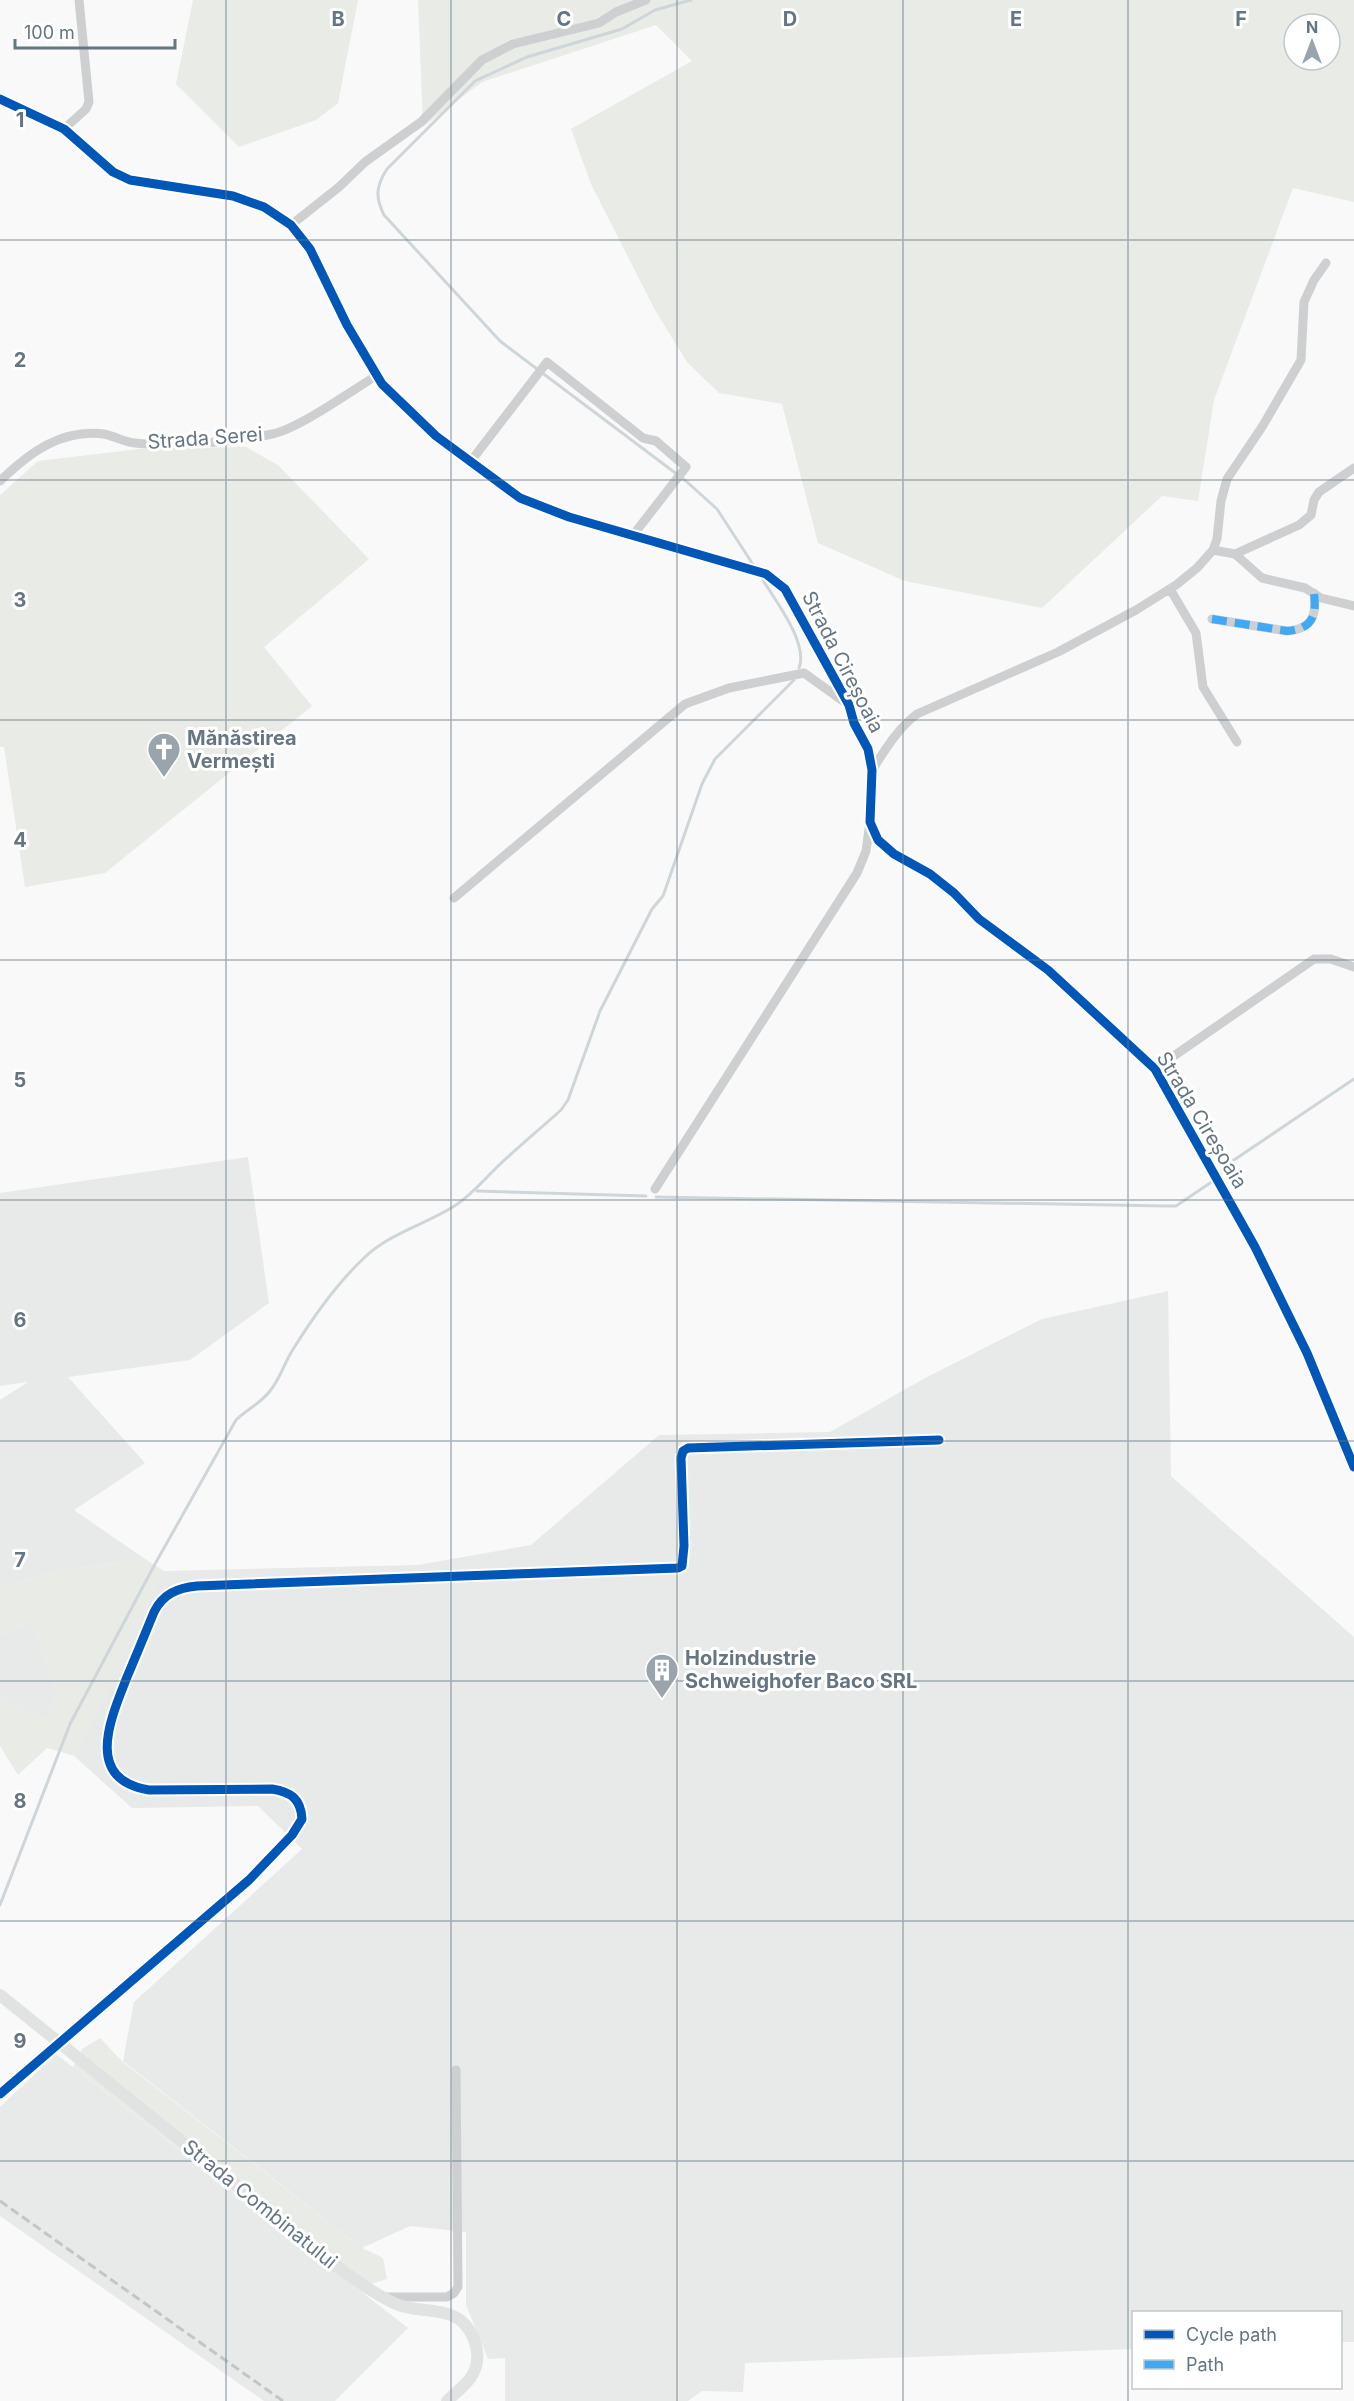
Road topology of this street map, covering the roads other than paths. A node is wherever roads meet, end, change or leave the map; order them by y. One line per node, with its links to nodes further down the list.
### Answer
1 (79, 0): 4 (street)
2 (646, 0): 5 (street)
3 (0, 99): 4 (street, Strada Cireșoaia)
4 (64, 129): 5 (street, Strada Cireșoaia)
5 (291, 225): 7 (street, Strada Cireșoaia)
6 (1326, 263): 12 (street)
7 (376, 376): 8 (street, Strada Cireșoaia); 10 (street, Strada Serei)
8 (471, 461): 11 (street, Strada Cireșoaia); 11 (street)
9 (1354, 468): 13 (street)
10 (0, 481)
11 (634, 534): 18 (street, Strada Cireșoaia)
12 (1213, 550): 13 (street); 14 (street)
13 (1235, 554): 15 (street)
14 (1170, 589): 19 (street); 20 (street)
15 (1314, 593): 16 (street); 17 (street)
16 (1354, 606)
17 (1212, 619)
18 (849, 705): 20 (street, Strada Cireșoaia); 22 (street)
19 (1237, 742)
20 (873, 770): 21 (street, Strada Cireșoaia)
21 (870, 822): 24 (street, Strada Cireșoaia); 25 (street)
22 (454, 898)
23 (1354, 968): 24 (street)
24 (1155, 1069): 27 (street, Strada Cireșoaia)
25 (656, 1189)
26 (939, 1440): 29 (street)
27 (1354, 1467)
28 (0, 1995): 29 (street, Strada Combinatului)
29 (61, 2044): 31 (street); 32 (street, Strada Combinatului)
30 (456, 2070): 32 (street)
31 (0, 2094)
32 (380, 2297): 33 (street, Strada Combinatului)
33 (447, 2401)

